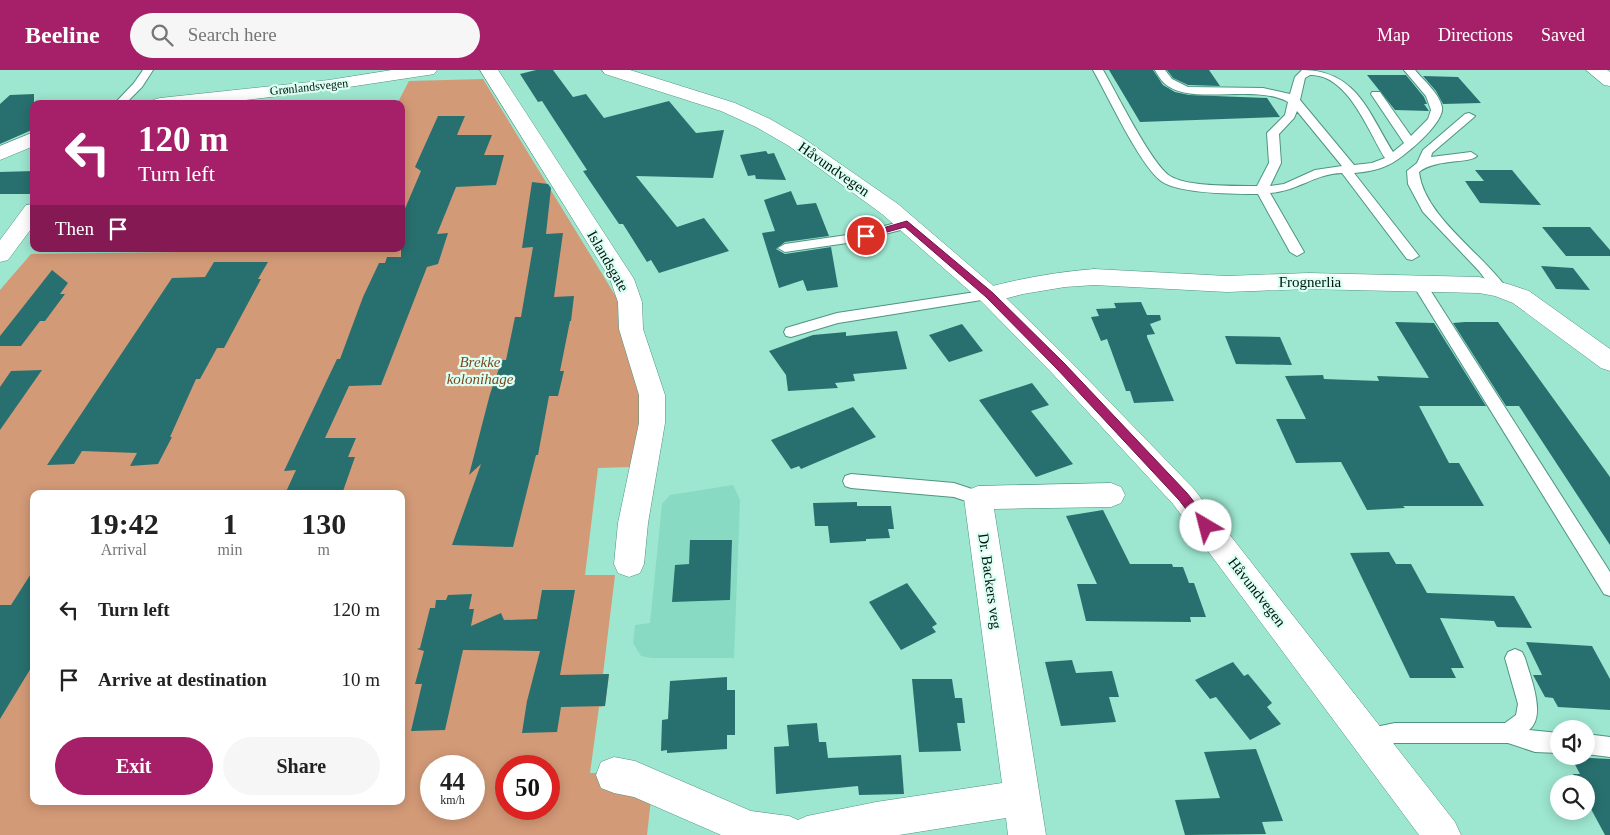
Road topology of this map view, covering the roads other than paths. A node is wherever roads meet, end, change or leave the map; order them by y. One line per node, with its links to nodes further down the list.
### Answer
1 (148, 70): 11 (lane)
2 (428, 70): 12 (street, Grønlandsvegen)
3 (489, 70): 37 (street, Islandsgate)
4 (612, 70): 24 (street, Håvundvegen)
5 (1098, 70): 22 (lane)
6 (1160, 70): 13 (lane)
7 (1409, 70): 16 (lane)
8 (1595, 70): 9 (street)
9 (1610, 80)
10 (1376, 94): 16 (lane)
11 (123, 100)
12 (196, 100)
13 (1295, 101): 19 (lane); 21 (lane); 22 (lane)
14 (1469, 116): 20 (lane)
15 (30, 140): 17 (street)
16 (1410, 143): 19 (lane)
17 (0, 154)
18 (1471, 156): 20 (lane)
19 (1392, 159): 21 (lane)
20 (1423, 163): 30 (lane)
21 (1349, 170): 22 (lane); 28 (lane)
22 (1262, 189): 26 (lane)
23 (30, 215): 27 (street)
24 (907, 224): 25 (lane); 31 (street, Håvundvegen)
25 (785, 248)
26 (1297, 252)
27 (0, 255)
28 (1412, 256)
29 (1420, 285): 30 (street, Frognerlia); 31 (street, Frognerlia); 38 (lane)
30 (1500, 289): 33 (street, Frognerlia)
31 (989, 295): 32 (lane); 41 (street, Håvundvegen)
32 (791, 332)
33 (1610, 362)
34 (851, 481): 36 (lane)
35 (1110, 495): 36 (street)
36 (978, 498): 46 (street, Dr. Backers veg)
37 (629, 564)
38 (1610, 588)
39 (1515, 658): 40 (lane)
40 (1508, 733): 41 (lane); 42 (lane)
41 (1368, 737): 50 (street, Håvundvegen)
42 (1550, 743)
43 (1595, 745): 44 (lane)
44 (1610, 747)
45 (614, 775): 47 (street)
46 (1021, 796): 48 (street); 49 (street, Dr. Backers veg)
47 (789, 835)
48 (807, 835)
49 (1026, 835)
50 (1442, 835)

